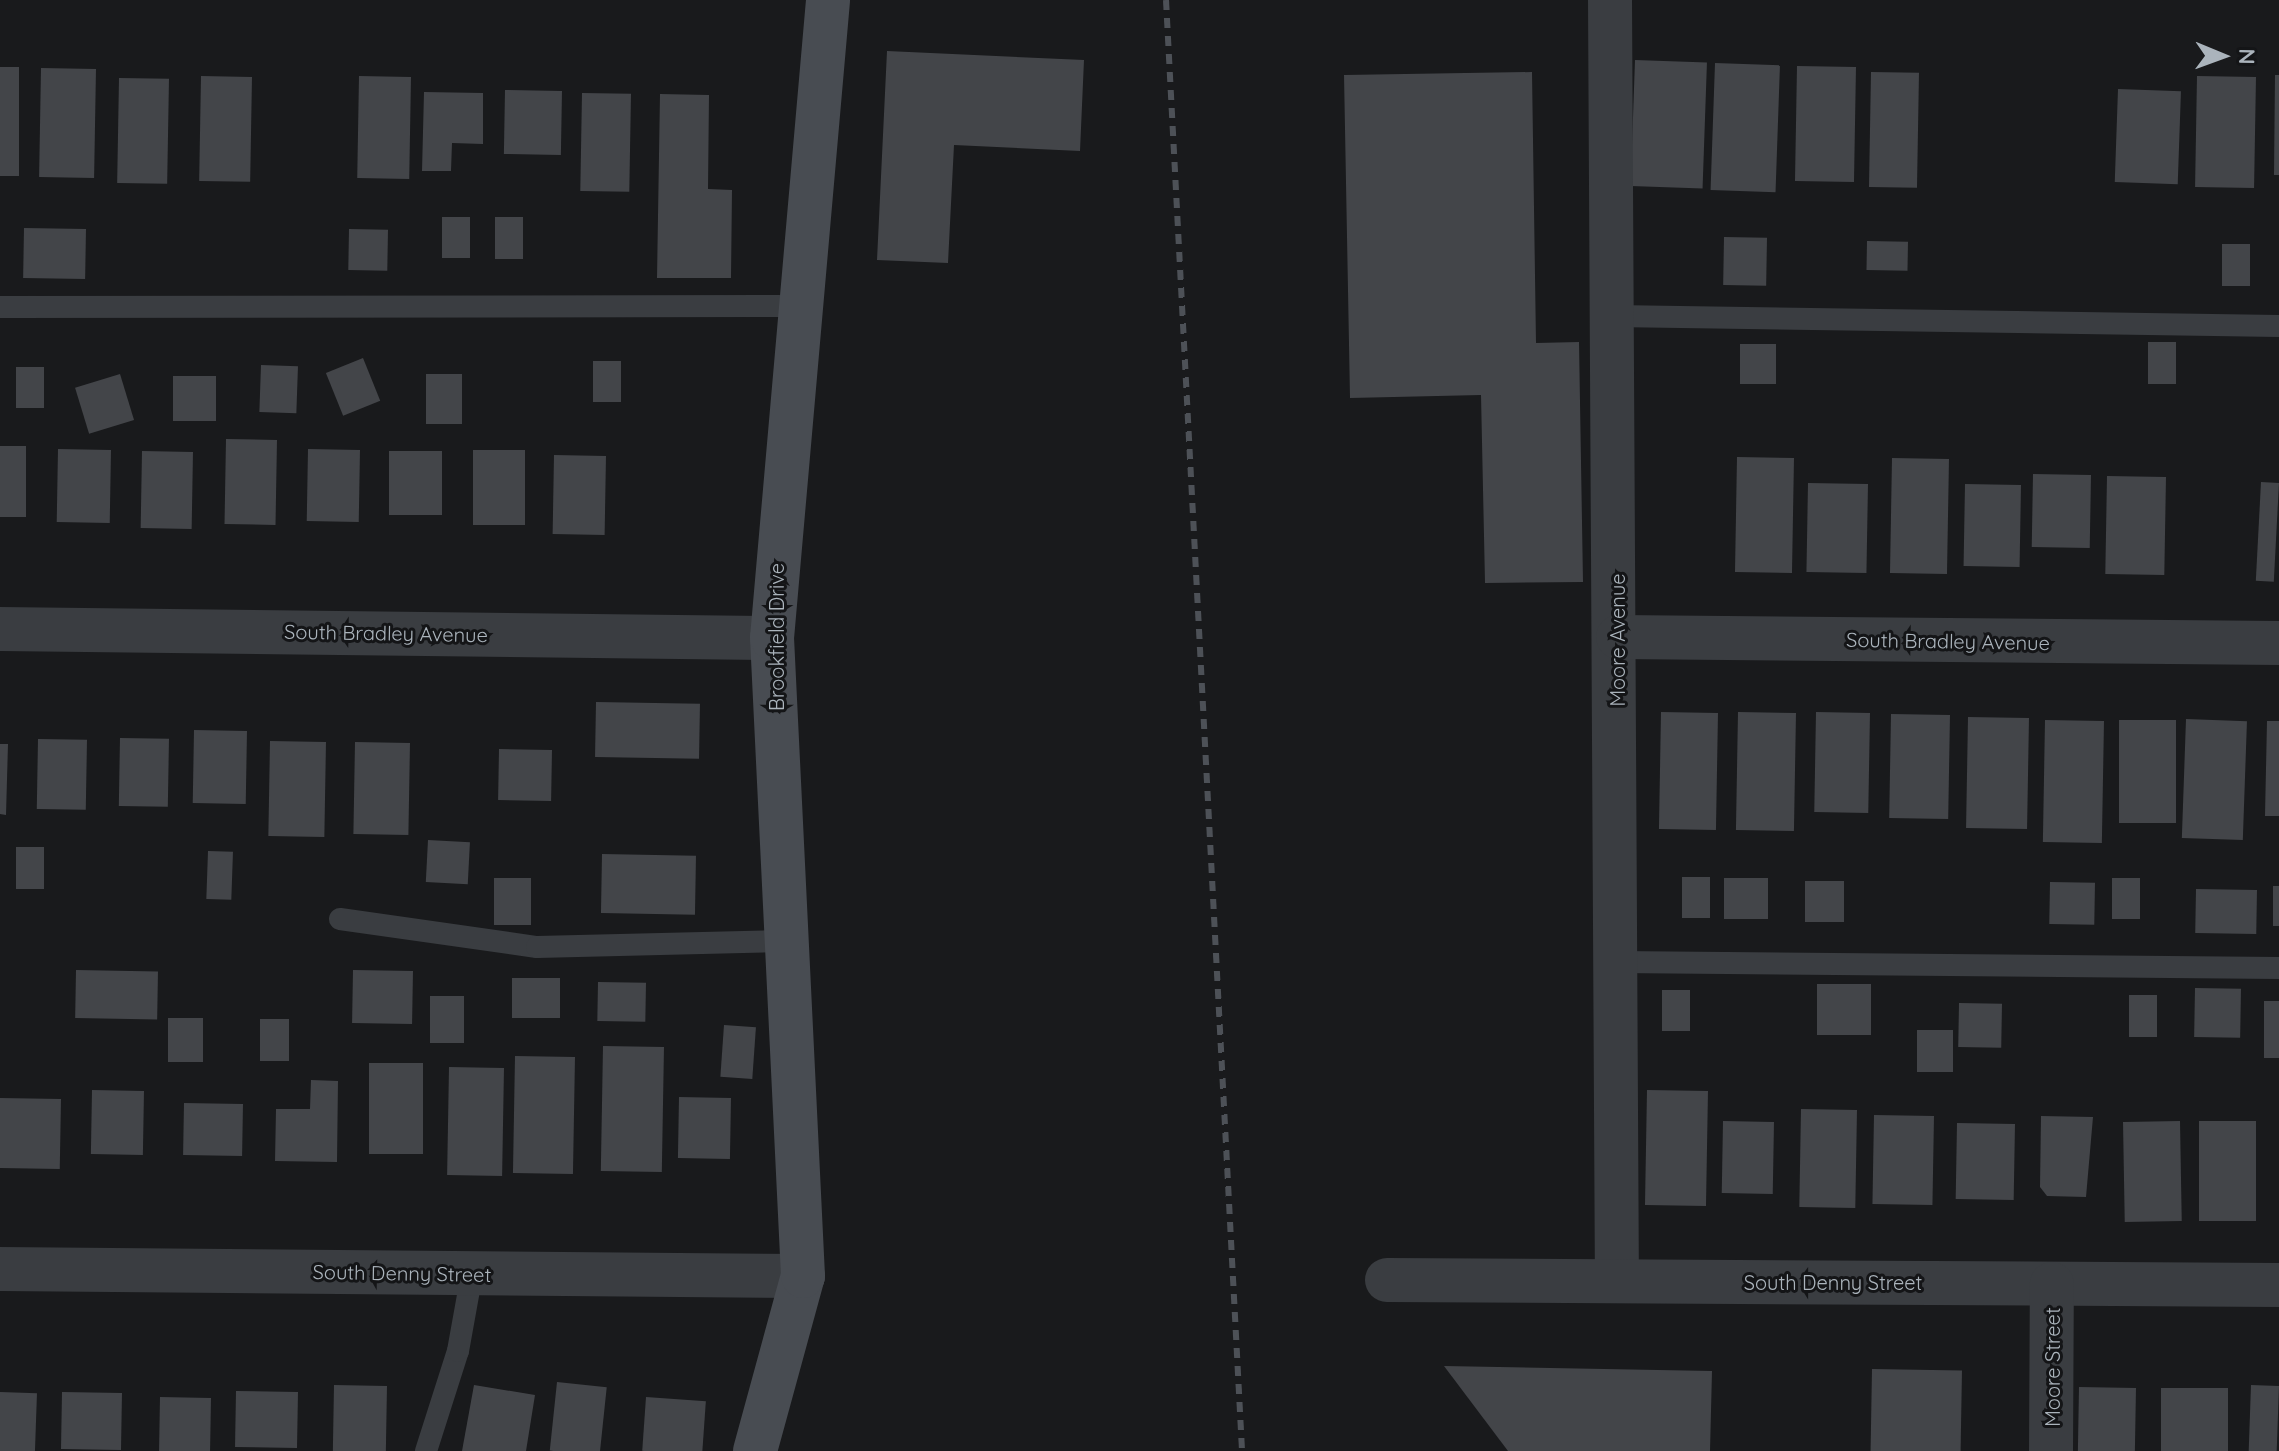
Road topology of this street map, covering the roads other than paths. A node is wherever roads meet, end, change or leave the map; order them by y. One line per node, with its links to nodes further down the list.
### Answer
1 (828, 0): 3 (street, Brookfield Drive)
2 (1610, 0): 5 (street, Moore Avenue)
3 (798, 306): 4 (lane); 9 (street, Brookfield Drive)
4 (0, 307)
5 (1614, 316): 6 (lane); 8 (street, Moore Avenue)
6 (2279, 326)
7 (0, 629): 9 (street, South Bradley Avenue)
8 (1618, 637): 10 (street, South Bradley Avenue); 13 (street, Moore Avenue)
9 (772, 638): 12 (street, Brookfield Drive)
10 (2279, 643)
11 (340, 919): 12 (lane)
12 (787, 941): 17 (street, Brookfield Drive)
13 (1617, 962): 14 (lane); 19 (street, Moore Avenue)
14 (2279, 968)
15 (0, 1269): 16 (street, South Denny Street)
16 (472, 1273): 17 (street, South Denny Street); 22 (lane)
17 (803, 1276): 23 (street, Brookfield Drive)
18 (1387, 1280): 19 (street, South Denny Street)
19 (1617, 1281): 20 (street, South Denny Street)
20 (2052, 1284): 21 (street, South Denny Street); 24 (street, Moore Street)
21 (2279, 1285)
22 (426, 1451)
23 (755, 1451)
24 (2051, 1451)

